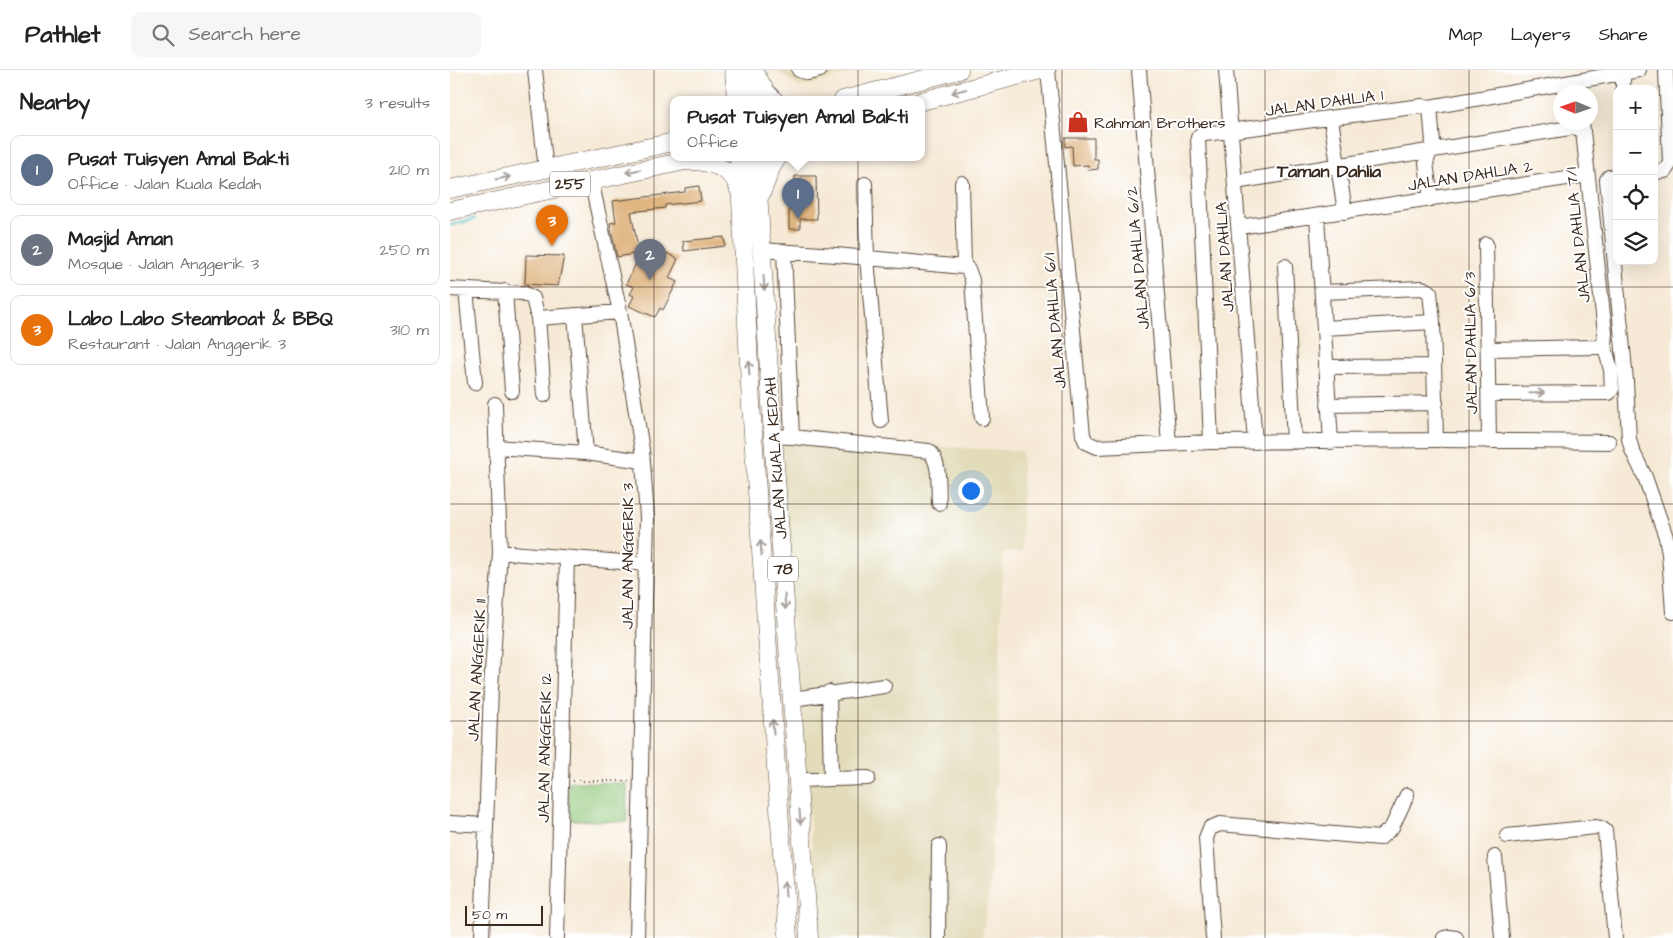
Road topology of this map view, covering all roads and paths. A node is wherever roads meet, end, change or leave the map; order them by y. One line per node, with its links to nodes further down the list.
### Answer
1 (535, 70): 35 (street)
2 (734, 70): 17 (main road)
3 (752, 70): 18 (main road); 19 (main road)
4 (799, 70): 5 (street)
5 (820, 70)
6 (959, 70): 20 (main road)
7 (1040, 70): 21 (main road, one-way to 21)
8 (1048, 70): 90 (street, JALAN DAHLIA 6/1)
9 (1139, 70): 90 (street, JALAN DAHLIA 6/2)
10 (1226, 70): 26 (street, JALAN DAHLIA)
11 (1639, 70): 13 (street, JALAN DAHLIA 1)
12 (1666, 70): 36 (street)
13 (1623, 73): 14 (street, JALAN DAHLIA 1); 15 (street)
14 (1581, 85)
15 (1623, 85)
16 (1553, 89): 22 (street, JALAN DAHLIA 1)
17 (736, 96)
18 (752, 96)
19 (770, 96)
20 (858, 96)
21 (925, 100)
22 (1426, 107): 23 (street, JALAN DAHLIA 1); 28 (street)
23 (1331, 119): 26 (street, JALAN DAHLIA 1); 34 (street)
24 (1553, 129): 28 (street)
25 (1583, 130): 37 (street, JALAN DAHLIA 7/1)
26 (1232, 132): 40 (street, JALAN DAHLIA); 85 (street, JALAN DAHLIA 1)
27 (670, 143): 35 (main road, 255)
28 (1430, 151): 34 (street); 45 (street)
29 (686, 161): 33 (main road, 255)
30 (739, 161): 46 (main road, JALAN KUALA KEDAH / 78)
31 (756, 161): 44 (main road, JALAN KUALA KEDAH / 78)
32 (775, 161): 44 (main road)
33 (681, 162): 39 (main road, 255, one-way to 39); 46 (main road)
34 (1337, 166): 40 (street); 48 (street)
35 (546, 170): 43 (main road, 255, one-way to 35)
36 (1658, 171)
37 (1587, 174): 45 (street, JALAN DAHLIA 2); 66 (street, JALAN DAHLIA 7/1)
38 (1613, 176): 98 (street)
39 (590, 180): 47 (main road, 255); 61 (street, JALAN ANGGERIK 3)
40 (1235, 182): 50 (street, JALAN DAHLIA)
41 (962, 183): 56 (street)
42 (866, 184): 54 (street)
43 (450, 189)
44 (759, 199): 52 (main road, JALAN KUALA KEDAH / 78)
45 (1431, 199): 48 (street, JALAN DAHLIA 2)
46 (741, 203): 77 (main road, JALAN KUALA KEDAH / 78, one-way to 46)
47 (450, 211)
48 (1345, 212): 49 (street, JALAN DAHLIA 2)
49 (1317, 216): 50 (street, JALAN DAHLIA 2); 60 (street)
50 (1239, 227): 86 (street, JALAN DAHLIA)
51 (1486, 244): 67 (street, JALAN DAHLIA 6/3)
52 (762, 250): 53 (street); 76 (main road, JALAN KUALA KEDAH / 78, one-way to 76)
53 (784, 250): 54 (street); 82 (street)
54 (867, 258): 56 (street); 80 (street)
55 (1285, 266): 87 (street)
56 (964, 267): 79 (street)
57 (450, 289): 58 (street)
58 (466, 290): 59 (street); 70 (street)
59 (505, 291): 63 (street); 71 (street)
60 (1322, 292): 64 (street); 65 (street)
61 (620, 312): 62 (street); 93 (street, JALAN ANGGERIK 3)
62 (575, 315): 63 (street); 92 (street)
63 (538, 318): 73 (street)
64 (1433, 322): 65 (street); 68 (street)
65 (1324, 328): 69 (street)
66 (1604, 344): 67 (street); 72 (street, JALAN DAHLIA 7/1, one-way to 66)
67 (1488, 349): 72 (street, JALAN DAHLIA 6/3)
68 (1434, 366): 69 (street); 74 (street)
69 (1326, 367): 78 (street)
70 (475, 383)
71 (512, 391)
72 (1489, 394): 84 (street, JALAN DAHLIA 6/3)
73 (544, 395)
74 (1436, 403): 78 (street); 83 (street)
75 (494, 404): 91 (street, JALAN ANGGERIK 11)
76 (771, 404): 77 (main road); 81 (main road, JALAN KUALA KEDAH / 78)
77 (751, 405): 116 (main road, JALAN KUALA KEDAH / 78, one-way to 77)
78 (1328, 405): 88 (street)
79 (982, 418)
80 (881, 421)
81 (773, 436): 82 (street); 101 (main road, JALAN KUALA KEDAH / 78, one-way to 101)
82 (792, 437): 94 (street)
83 (1440, 440): 84 (street, JALAN DAHLIA 6/1); 88 (street, JALAN DAHLIA 6/1)
84 (1490, 440): 89 (street, JALAN DAHLIA 6/1)
85 (1211, 442): 86 (street, JALAN DAHLIA 6/1); 90 (street, JALAN DAHLIA 6/1)
86 (1255, 442): 87 (street, JALAN DAHLIA 6/1)
87 (1294, 442): 88 (street, JALAN DAHLIA 6/1)
88 (1331, 442)
89 (1609, 442)
90 (1169, 444)
91 (496, 447): 92 (street); 95 (street, JALAN ANGGERIK 11)
92 (586, 453): 93 (street)
93 (643, 461): 97 (street, JALAN ANGGERIK 3)
94 (939, 503)
95 (500, 552): 96 (street); 109 (street, JALAN ANGGERIK 11)
96 (567, 558): 97 (street); 104 (street, JALAN ANGGERIK 12)
97 (647, 564): 106 (street, JALAN ANGGERIK 3)
98 (1673, 612)
99 (884, 686): 100 (street)
100 (829, 692): 101 (street); 102 (street)
101 (792, 699): 105 (main road, JALAN KUALA KEDAH / 78)
102 (831, 778): 103 (street); 105 (street)
103 (868, 778)
104 (561, 780): 106 (path); 114 (street, JALAN ANGGERIK 12)
105 (798, 780): 117 (main road, JALAN KUALA KEDAH / 78, one-way to 117)
106 (641, 782): 115 (street, JALAN ANGGERIK 3)
107 (1407, 795): 119 (street)
108 (450, 823): 109 (street)
109 (486, 825): 113 (street, JALAN ANGGERIK 11)
110 (1507, 836): 123 (street)
111 (939, 846): 118 (street)
112 (1495, 857): 122 (street)
113 (482, 938)
114 (557, 938)
115 (637, 938)
116 (788, 938)
117 (809, 938)
118 (938, 938)
119 (1213, 938)
120 (1444, 938): 121 (street)
121 (1456, 938)
122 (1502, 938)
123 (1615, 938)

